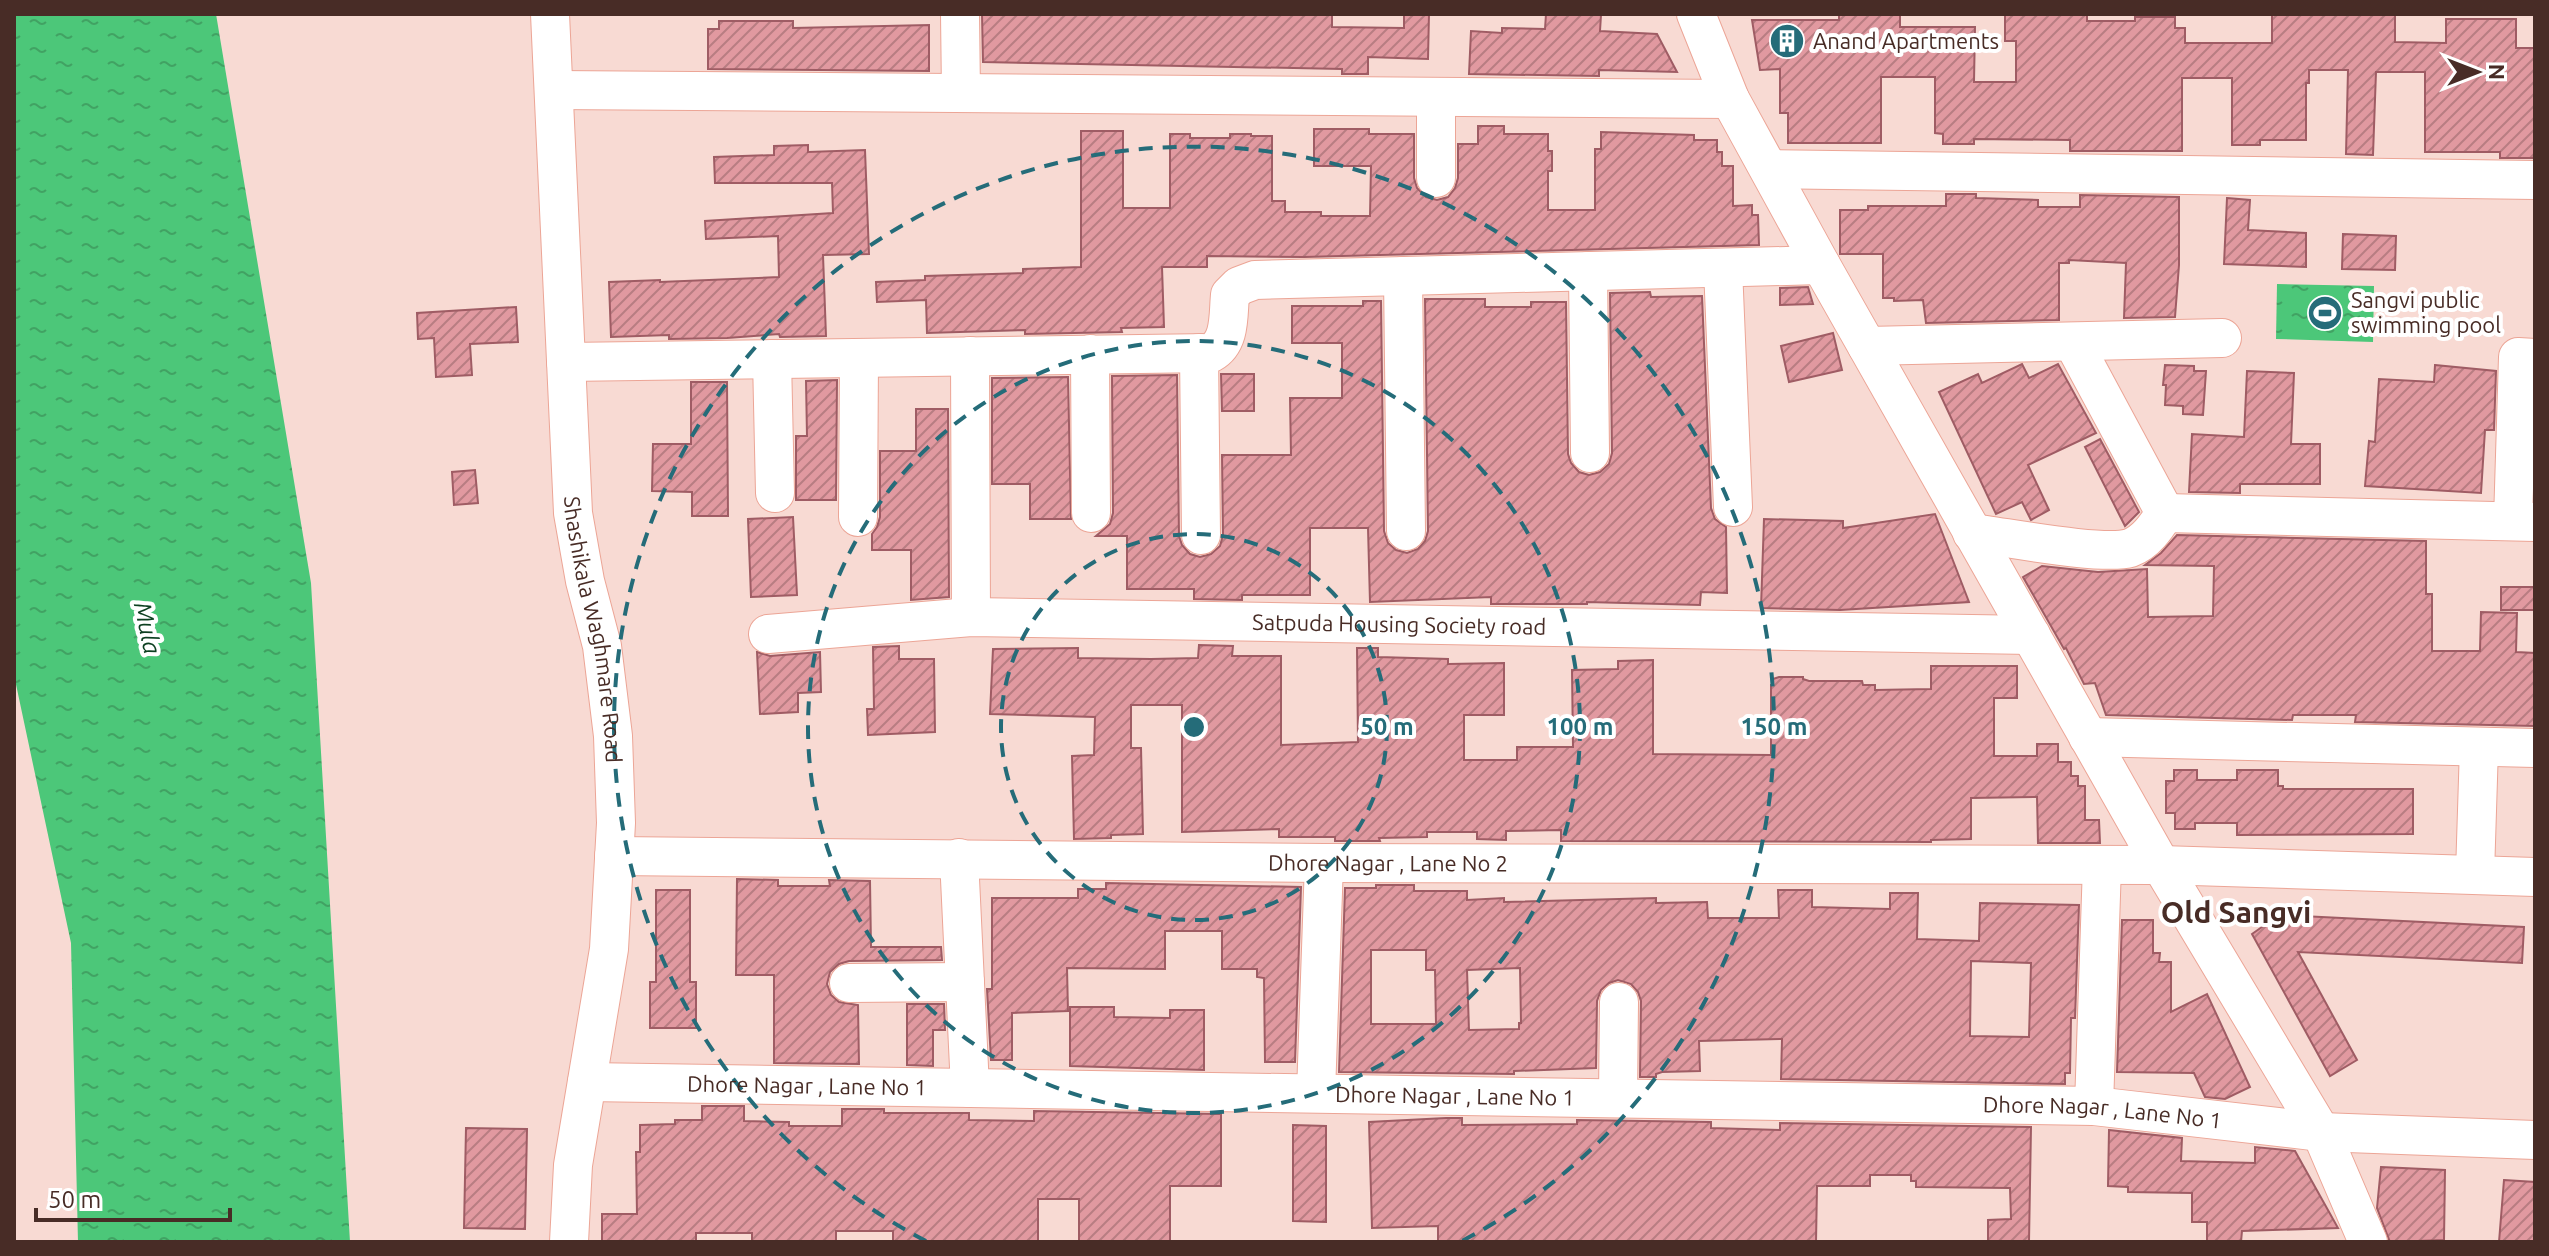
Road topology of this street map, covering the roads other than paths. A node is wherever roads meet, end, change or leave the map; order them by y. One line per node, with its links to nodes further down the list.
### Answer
1 (550, 14): 4 (street, Shashikala Waghmare Road)
2 (960, 14): 5 (street)
3 (1696, 14): 7 (street)
4 (554, 90): 5 (street); 24 (street, Shashikala Waghmare Road)
5 (961, 93): 6 (street)
6 (1436, 97): 7 (street); 9 (street)
7 (1730, 99): 8 (street)
8 (1769, 169): 10 (street); 11 (street)
9 (1436, 178)
10 (2535, 180)
11 (1821, 265): 12 (street); 17 (street)
12 (1723, 268): 13 (street); 27 (street)
13 (1588, 271): 14 (street); 25 (street)
14 (1403, 276): 18 (street); 32 (street)
15 (2222, 338): 16 (street)
16 (2073, 342): 17 (street); 29 (street)
17 (1867, 346): 33 (street)
18 (1199, 353): 19 (street); 34 (street)
19 (1090, 354): 20 (street); 28 (street)
20 (970, 356): 21 (street); 35 (street)
21 (859, 358): 23 (street); 30 (street)
22 (2535, 358): 31 (street)
23 (772, 359): 24 (street); 26 (street)
24 (566, 362): 41 (street, Shashikala Waghmare Road)
25 (1590, 453)
26 (775, 493)
27 (1733, 507)
28 (1091, 513)
29 (2165, 513): 31 (street); 33 (street)
30 (858, 517)
31 (2524, 522)
32 (1406, 531)
33 (1972, 533): 37 (street)
34 (1201, 535)
35 (971, 617): 36 (street, Satpuda Housing Society road); 37 (street, Satpuda Housing Society road)
36 (768, 634)
37 (2031, 635): 38 (street)
38 (2088, 737): 39 (street); 45 (street)
39 (2479, 747): 40 (street); 46 (street)
40 (2535, 748)
41 (614, 856): 42 (street, Dhore Nagar , Lane No 2); 51 (street, Shashikala Waghmare Road)
42 (959, 858): 43 (street, Dhore Nagar , Lane No 2); 48 (street)
43 (1324, 863): 44 (street, Dhore Nagar , Lane No 2); 53 (street)
44 (2102, 865): 45 (street, Dhore Nagar , Lane No 2); 55 (street)
45 (2161, 865): 46 (street, Dhore Nagar , Lane No 2); 56 (street)
46 (2475, 874): 47 (street, Dhore Nagar , Lane No 2)
47 (2535, 877)
48 (965, 982): 49 (street); 52 (street)
49 (849, 983)
50 (1619, 1002): 54 (street)
51 (587, 1082): 52 (street, Dhore Nagar , Lane No 1); 58 (street, Shashikala Waghmare Road)
52 (970, 1088): 53 (street, Dhore Nagar , Lane No 1)
53 (1316, 1093): 54 (street, Dhore Nagar , Lane No 1)
54 (1618, 1098): 55 (street, Dhore Nagar , Lane No 1)
55 (2094, 1106): 56 (street, Dhore Nagar , Lane No 1)
56 (2321, 1132): 57 (street, Dhore Nagar , Lane No 1); 60 (street)
57 (2535, 1140)
58 (569, 1242)
59 (2361, 1242): 60 (street)
60 (2368, 1242)

